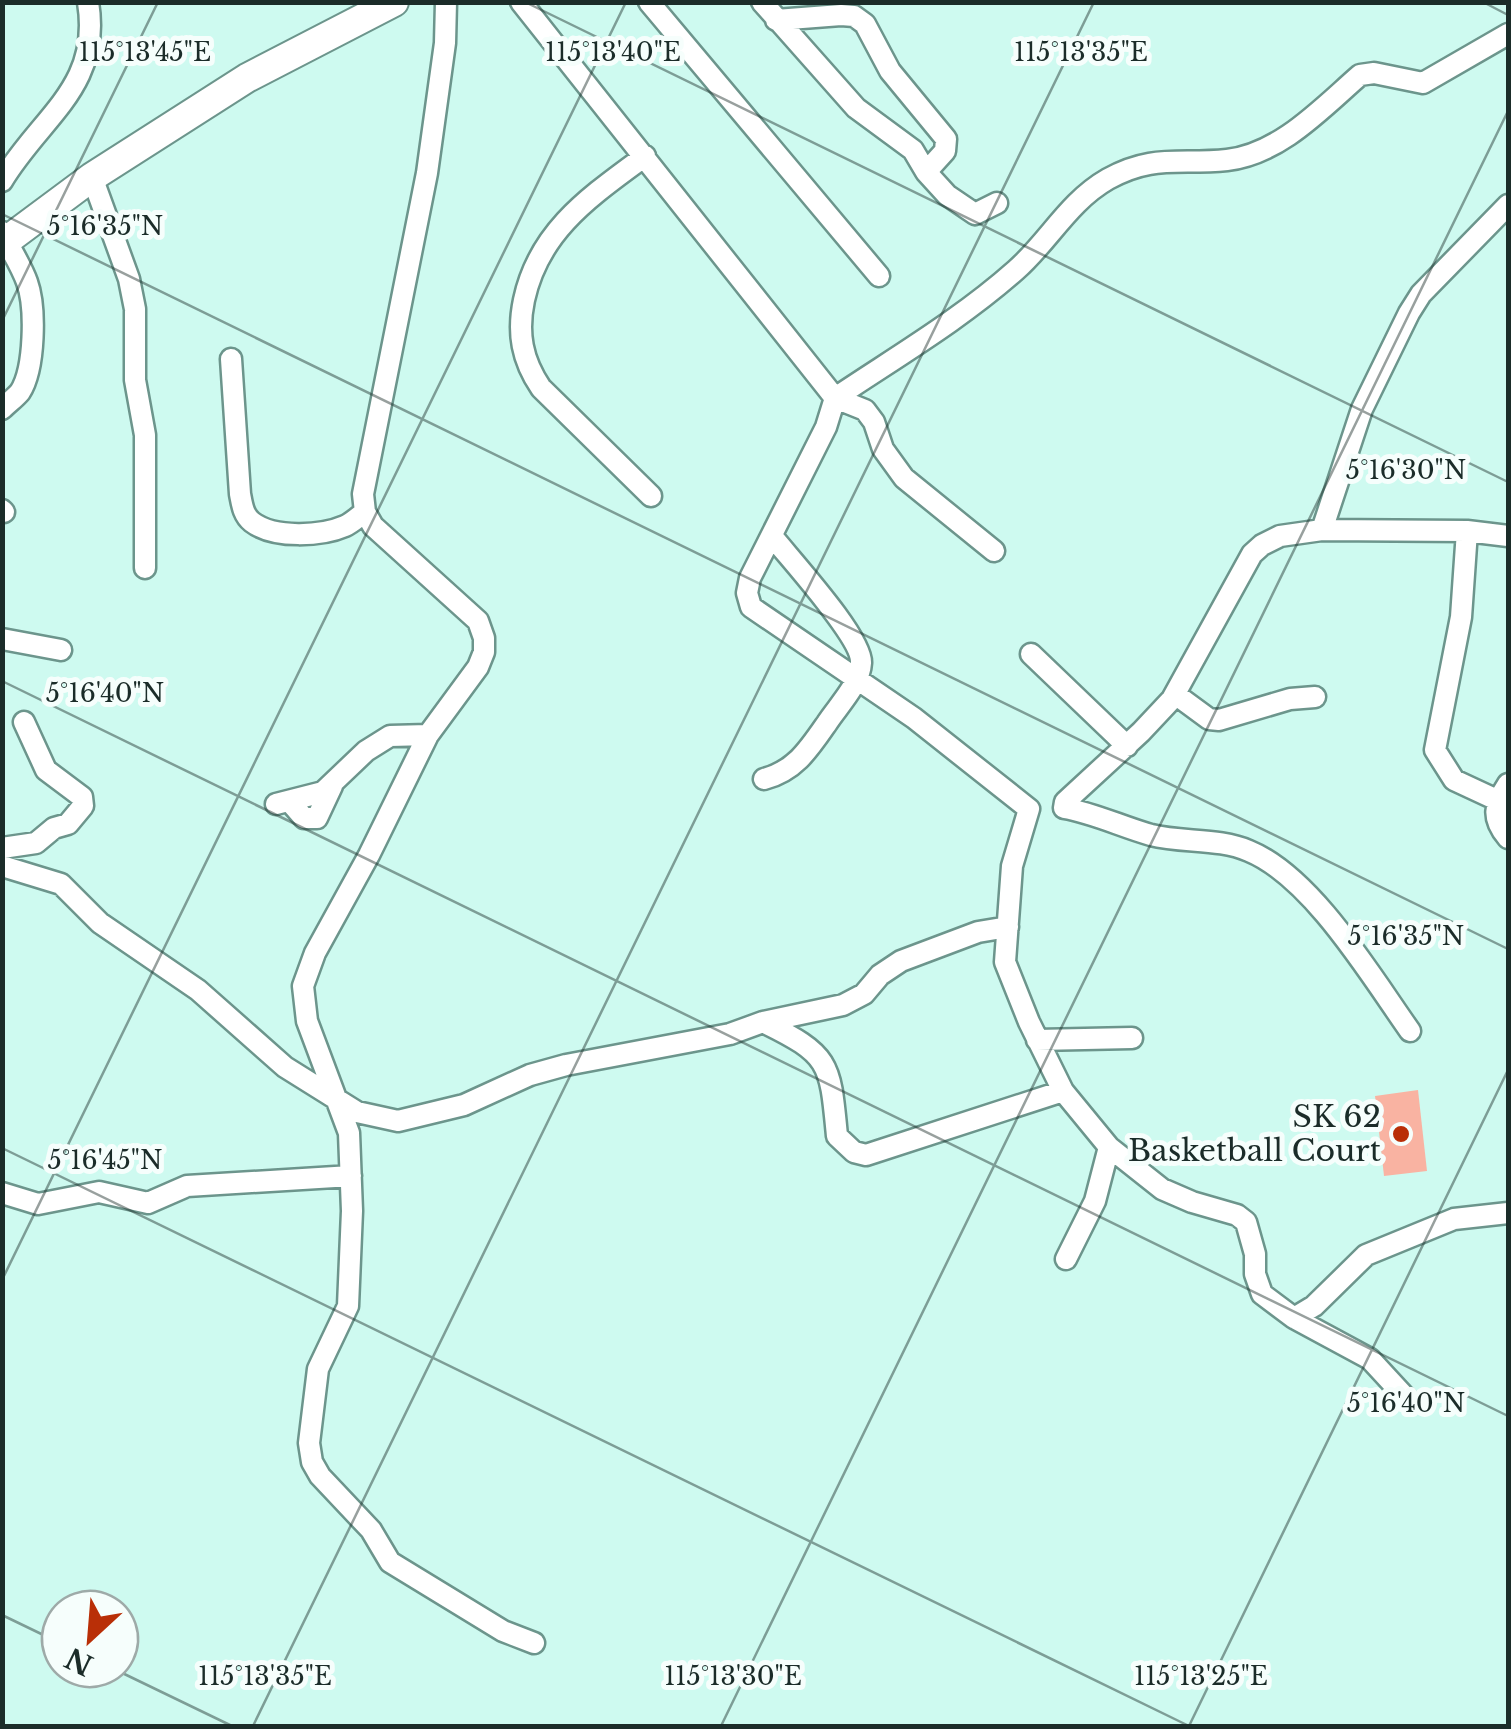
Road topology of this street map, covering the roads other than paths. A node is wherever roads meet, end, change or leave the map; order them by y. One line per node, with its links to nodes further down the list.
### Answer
1 (88, 2): 12 (street)
2 (394, 2): 11 (main road)
3 (446, 2): 21 (street)
4 (649, 2): 16 (street)
5 (762, 2): 7 (street)
6 (524, 4): 9 (street)
7 (776, 20): 10 (street); 10 (street)
8 (1508, 34): 18 (street)
9 (645, 156): 18 (street); 20 (street)
10 (926, 172): 13 (street)
11 (92, 177): 15 (main road); 27 (street)
12 (2, 181)
13 (997, 202)
14 (1508, 205): 22 (street)
15 (4, 239): 19 (street)
16 (880, 276)
17 (231, 359): 21 (street)
18 (835, 398): 24 (street); 26 (street)
19 (2, 408)
20 (651, 496)
21 (365, 512): 35 (street)
22 (1322, 530): 23 (street); 32 (street)
23 (1467, 531): 25 (street); 38 (street)
24 (772, 536): 31 (street); 31 (street)
25 (1508, 536)
26 (994, 551)
27 (145, 568)
28 (2, 640): 29 (street)
29 (61, 650)
30 (1032, 654): 36 (street)
31 (856, 680): 37 (street); 41 (street)
32 (1174, 694): 33 (street); 36 (street)
33 (1314, 697)
34 (24, 722): 43 (street)
35 (428, 735): 39 (street); 50 (street)
36 (1127, 746): 40 (street)
37 (764, 779)
38 (1503, 792): 42 (street)
39 (283, 803)
40 (1064, 808): 41 (street); 46 (street)
41 (1029, 809): 44 (street)
42 (1508, 838)
43 (5, 866): 50 (street)
44 (1008, 928): 45 (street); 48 (street)
45 (762, 1022): 49 (street); 50 (street)
46 (1410, 1031)
47 (1132, 1038): 48 (street)
48 (1037, 1040): 49 (street)
49 (1063, 1091): 51 (street)
50 (336, 1097): 52 (street)
51 (1109, 1147): 55 (street); 56 (street)
52 (351, 1176): 53 (street); 58 (street)
53 (2, 1193)
54 (1508, 1214): 56 (street)
55 (1066, 1258)
56 (1294, 1318): 57 (street)
57 (1406, 1398)
58 (534, 1643)

